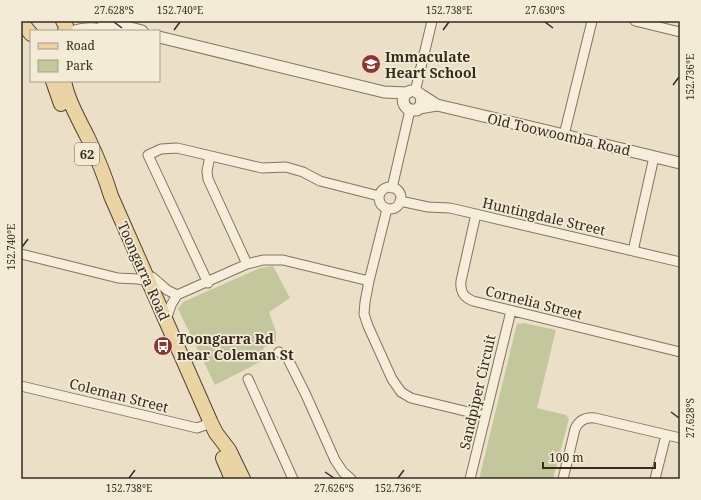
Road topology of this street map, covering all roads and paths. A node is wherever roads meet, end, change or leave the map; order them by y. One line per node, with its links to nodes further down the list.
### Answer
1 (103, 21): 8 (street)
2 (432, 21): 15 (street)
3 (592, 21): 18 (street)
4 (635, 21): 9 (street)
5 (21, 22): 10 (main road)
6 (78, 30): 7 (street)
7 (103, 30)
8 (138, 30)
9 (680, 32)
10 (30, 33)
11 (160, 39): 14 (street, Old Toowoomba Road)
12 (53, 82): 23 (main road, Toongarra Road / 62)
13 (64, 82): 23 (main road, Toongarra Road / 62)
14 (384, 92): 15 (street, Old Toowoomba Road); 17 (street, Old Toowoomba Road)
15 (414, 94): 16 (street, Old Toowoomba Road); 17 (street); 17 (street)
16 (437, 105): 17 (street, Old Toowoomba Road); 18 (street, Old Toowoomba Road)
17 (411, 107): 22 (street)
18 (564, 135): 20 (street, Old Toowoomba Road)
19 (210, 156): 24 (street); 32 (street); 36 (street)
20 (654, 157): 21 (street, Old Toowoomba Road); 28 (street)
21 (680, 164)
22 (392, 188): 24 (street); 25 (street)
23 (111, 196): 30 (main road, Toongarra Road / 62)
24 (379, 196): 26 (street)
25 (400, 201): 26 (street); 27 (street, Huntingdale Street)
26 (387, 209): 35 (street)
27 (476, 214): 28 (street, Huntingdale Street); 38 (street, Cornelia Street)
28 (633, 251): 31 (street, Huntingdale Street)
29 (21, 254): 33 (street)
30 (140, 262): 33 (street); 34 (main road, Toongarra Road / 62)
31 (680, 262)
32 (247, 264): 35 (street); 36 (street)
33 (129, 278): 34 (street)
34 (148, 279): 37 (street); 39 (main road, Toongarra Road / 62)
35 (369, 281): 44 (street)
36 (208, 283): 37 (street)
37 (177, 296): 39 (street)
38 (511, 311): 41 (street, Cornelia Street); 44 (street, Sandpiper Circuit)
39 (166, 320): 45 (main road, Toongarra Road / 62)
40 (280, 352): 51 (street)
41 (680, 352)
42 (248, 379): 50 (street)
43 (21, 386): 45 (street, Coleman Street)
44 (485, 416): 52 (street, Sandpiper Circuit)
45 (213, 428): 48 (main road, Toongarra Road / 62); 49 (main road, Toongarra Road / 62)
46 (666, 435): 47 (street); 53 (street); 54 (street)
47 (680, 438)
48 (232, 479)
49 (243, 479)
50 (293, 479)
51 (350, 479)
52 (470, 479)
53 (563, 479)
54 (655, 479)

